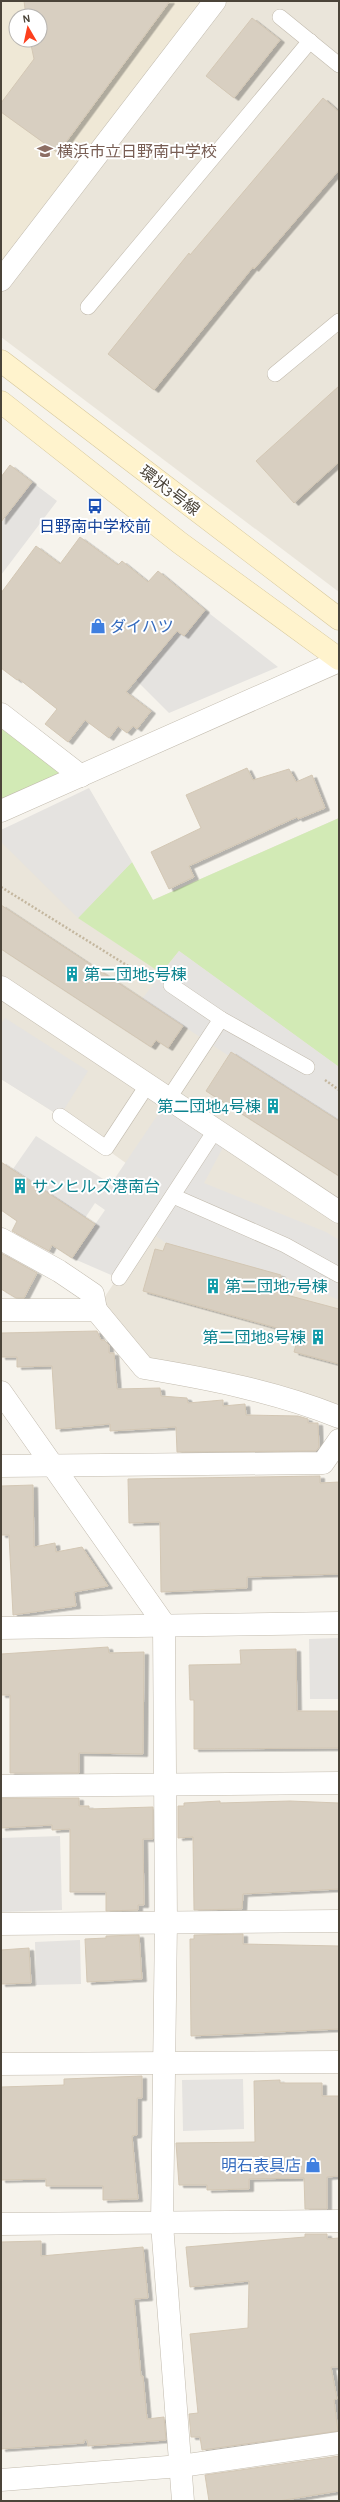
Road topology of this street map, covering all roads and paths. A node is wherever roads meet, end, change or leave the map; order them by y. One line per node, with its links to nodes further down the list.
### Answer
1 (215, 1): 5 (street)
2 (280, 17): 3 (lane)
3 (310, 41): 4 (lane); 6 (lane)
4 (339, 65)
5 (1, 280)
6 (88, 307)
7 (339, 322): 9 (lane)
8 (1, 361): 11 (street, 環状3号線)
9 (275, 374)
10 (1, 402): 12 (street)
11 (339, 619)
12 (339, 660): 14 (street)
13 (1, 714): 14 (street)
14 (81, 776): 15 (street)
15 (1, 811)
16 (1, 886): 17 (path)
17 (171, 985): 19 (lane)
18 (3, 992): 21 (street)
19 (221, 1019): 20 (lane); 22 (lane)
20 (308, 1067)
21 (148, 1084): 22 (street); 23 (lane)
22 (169, 1098): 24 (street)
23 (60, 1116)
24 (216, 1129): 25 (lane); 26 (street)
25 (172, 1196): 28 (lane); 29 (lane)
26 (339, 1212)
27 (1, 1238): 31 (street)
28 (339, 1275)
29 (118, 1278)
30 (1, 1310): 31 (street)
31 (96, 1310): 33 (street)
32 (1, 1392): 36 (street)
33 (339, 1418)
34 (339, 1440): 36 (street)
35 (1, 1466): 36 (street)
36 (54, 1466): 38 (street)
37 (339, 1623): 38 (street)
38 (164, 1624): 39 (street); 41 (street)
39 (1, 1628)
40 (339, 1783): 41 (street)
41 (166, 1785): 42 (street); 44 (street)
42 (1, 1786)
43 (339, 1921): 44 (street)
44 (166, 1922): 45 (street); 46 (street)
45 (1, 1924)
46 (165, 2062): 47 (street); 48 (street); 51 (street)
47 (339, 2062)
48 (1, 2064)
49 (339, 2221): 51 (street)
50 (1, 2224): 51 (street)
51 (162, 2224): 53 (street)
52 (339, 2443): 53 (street)
53 (181, 2466): 54 (street); 55 (street)
54 (1, 2480)
55 (184, 2501)

